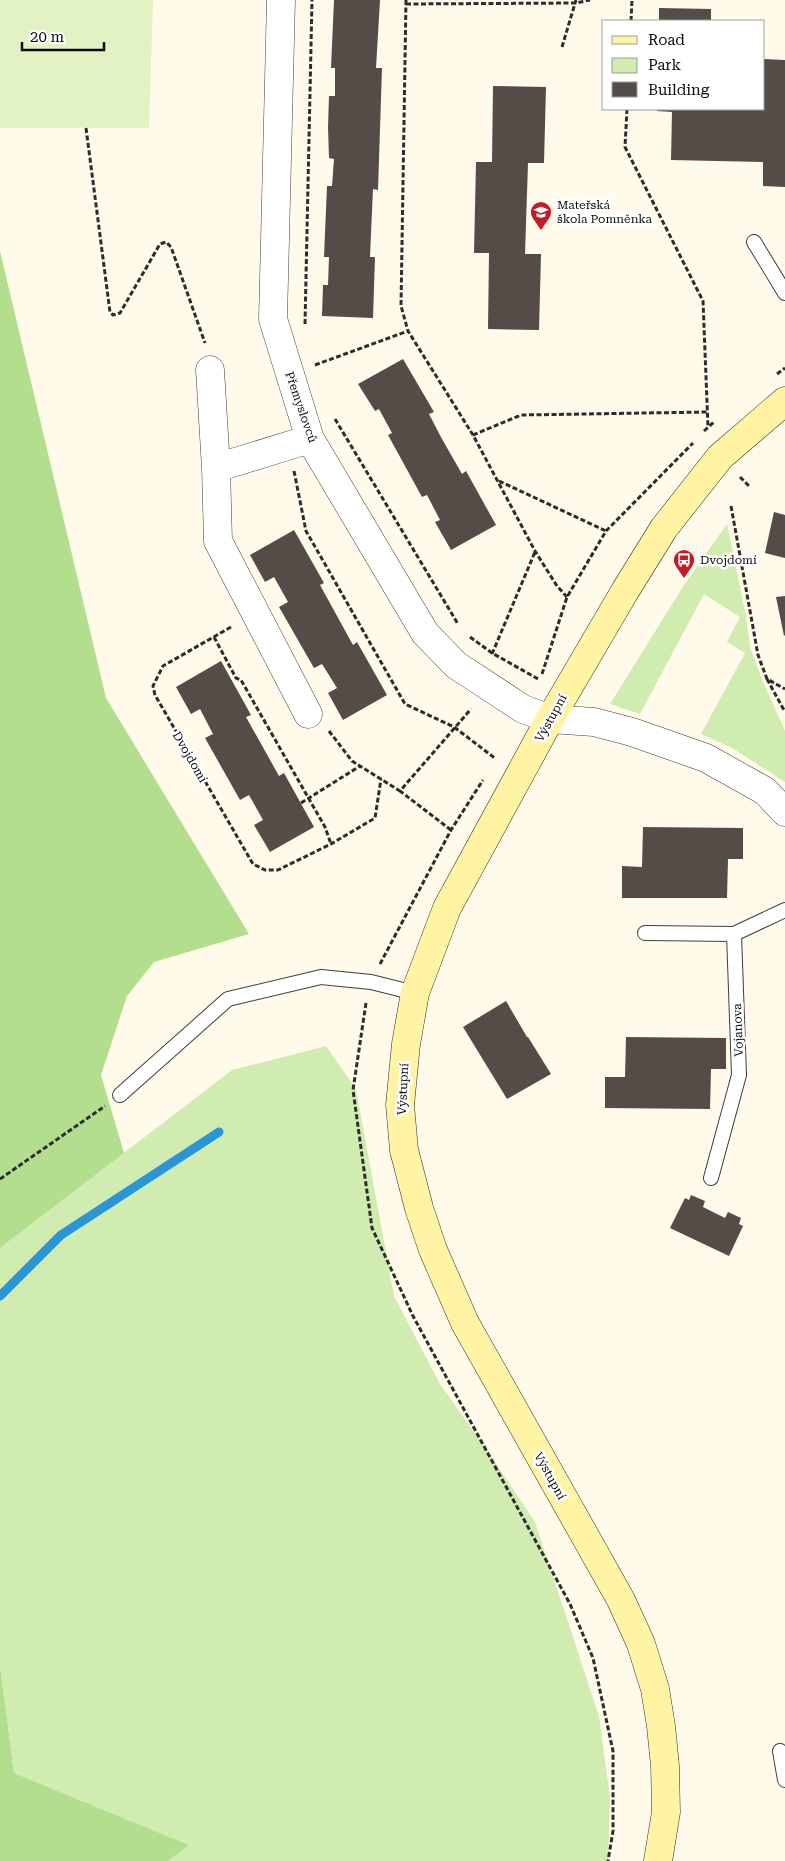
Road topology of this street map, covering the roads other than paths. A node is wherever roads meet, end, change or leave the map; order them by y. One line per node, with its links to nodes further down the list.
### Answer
1 (281, 0): 6 (street, Přemyslovců)
2 (754, 242): 3 (lane)
3 (785, 294)
4 (210, 370): 7 (street)
5 (785, 402): 9 (street, Výstupní)
6 (300, 442): 7 (street); 9 (street, Přemyslovců)
7 (216, 468): 8 (street)
8 (308, 714)
9 (550, 719): 10 (street); 14 (street, Výstupní)
10 (785, 812)
11 (785, 910): 13 (lane)
12 (645, 933): 13 (lane)
13 (734, 934): 16 (lane, Vojanova)
14 (416, 993): 15 (lane); 19 (street, Výstupní)
15 (120, 1095)
16 (711, 1178)
17 (780, 1751): 18 (lane)
18 (785, 1780)
19 (658, 1861)

